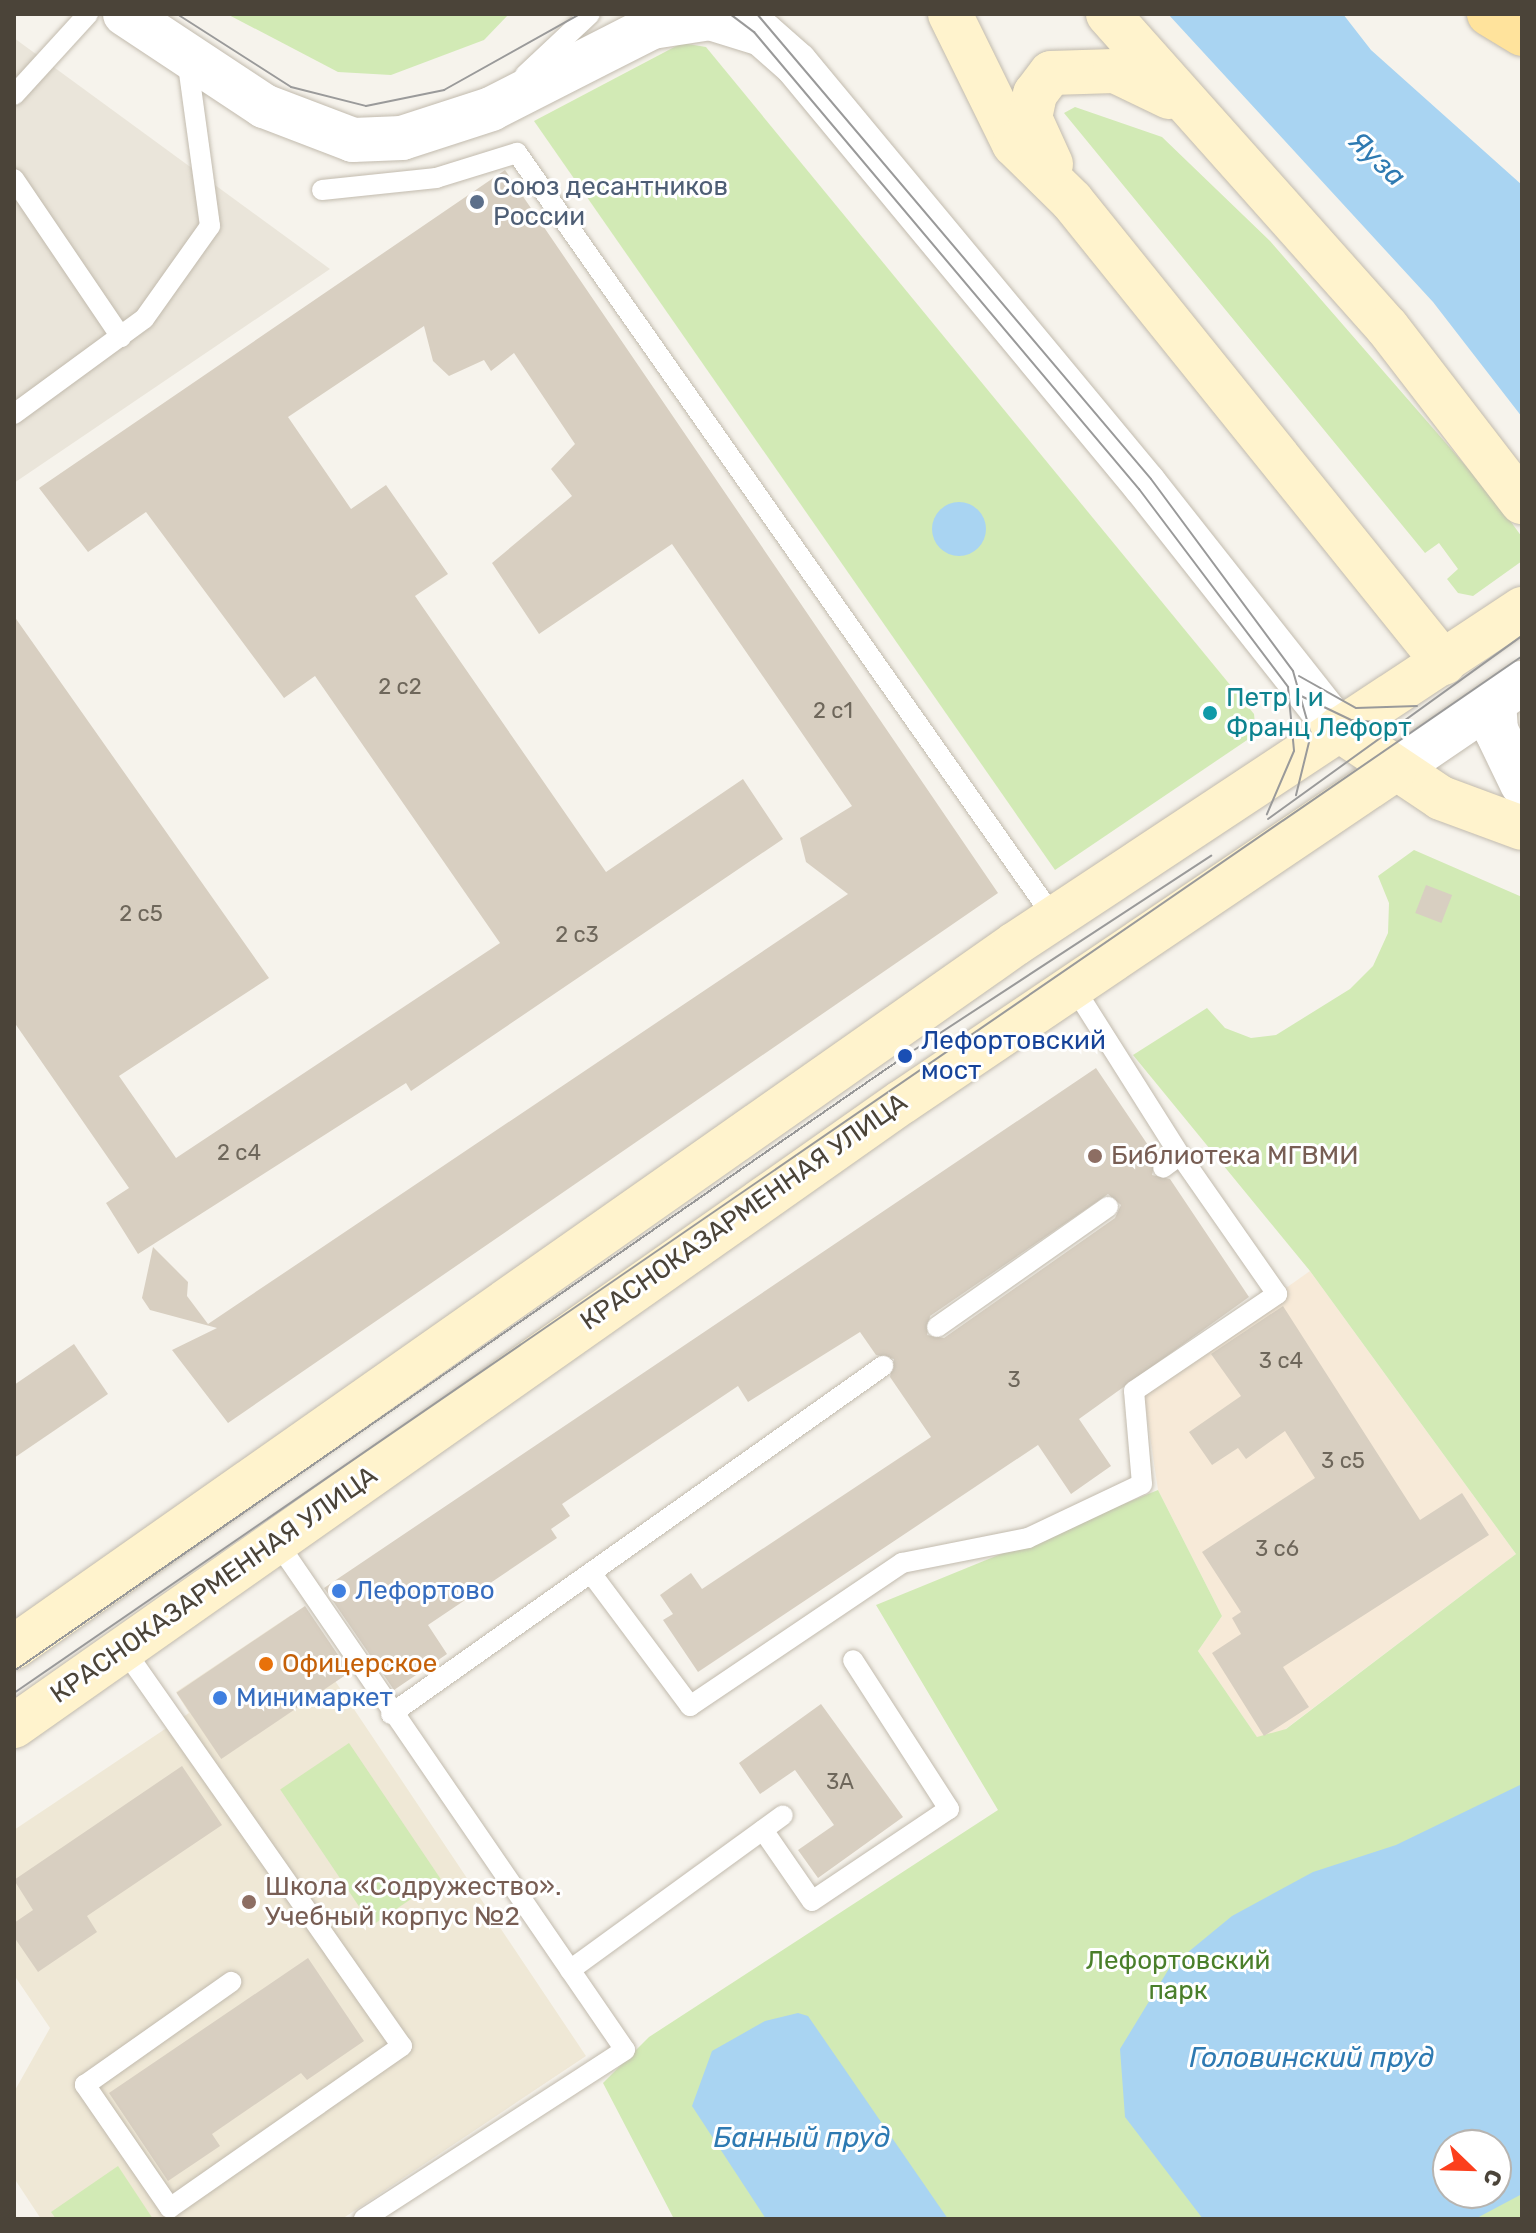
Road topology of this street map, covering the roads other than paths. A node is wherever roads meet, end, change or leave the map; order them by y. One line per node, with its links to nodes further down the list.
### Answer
1 (88, 14): 11 (lane)
2 (125, 14): 9 (street)
3 (590, 14): 13 (lane)
4 (769, 14): 10 (street)
5 (950, 14): 16 (main road)
6 (1108, 14): 12 (main road)
7 (1489, 14): 8 (main road)
8 (1522, 34)
9 (187, 59): 13 (street); 17 (lane)
10 (796, 64): 13 (street); 23 (street)
11 (14, 95)
12 (1183, 105): 16 (main road); 19 (main road)
13 (491, 109)
14 (14, 179): 17 (lane)
15 (322, 190): 27 (lane)
16 (1072, 201): 21 (main road)
17 (121, 337): 18 (lane)
18 (14, 414)
19 (1522, 502)
20 (1522, 609): 21 (main road)
21 (1444, 663): 23 (main road)
22 (1508, 693): 24 (street, КРАСНОКАЗАРМЕННАЯ УЛИЦА); 25 (street)
23 (1338, 729): 24 (main road); 27 (main road)
24 (1394, 770): 26 (main road); 28 (main road, КРАСНОКАЗАРМЕННАЯ УЛИЦА)
25 (1522, 784)
26 (1522, 828)
27 (1054, 918): 36 (main road)
28 (1073, 986): 29 (lane); 34 (main road, КРАСНОКАЗАРМЕННАЯ УЛИЦА)
29 (1180, 1155): 30 (lane); 35 (lane)
30 (1163, 1168)
31 (1108, 1207): 32 (lane)
32 (937, 1327)
33 (883, 1366): 35 (lane)
34 (275, 1539): 37 (main road, КРАСНОКАЗАРМЕННАЯ УЛИЦА); 39 (lane)
35 (591, 1573): 39 (lane)
36 (14, 1647)
37 (123, 1648): 40 (main road, КРАСНОКАЗАРМЕННАЯ УЛИЦА); 44 (lane)
38 (853, 1660): 42 (lane)
39 (391, 1714): 43 (lane)
40 (14, 1726)
41 (783, 1815): 42 (lane)
42 (763, 1830): 43 (lane)
43 (570, 1970): 45 (lane)
44 (231, 1982)
45 (364, 2219)

